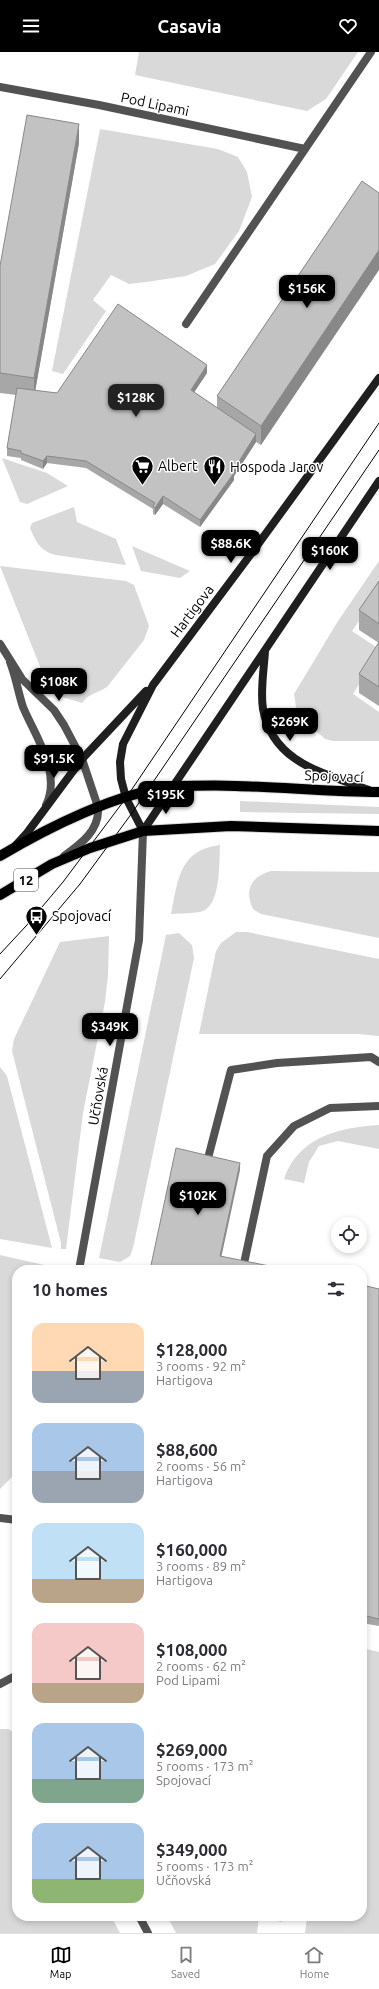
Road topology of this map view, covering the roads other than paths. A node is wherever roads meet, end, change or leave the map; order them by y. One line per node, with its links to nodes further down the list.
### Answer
1 (371, 52): 3 (street)
2 (0, 87): 3 (street, Pod Lipami)
3 (305, 149): 4 (street)
4 (186, 324)
5 (379, 378): 10 (main road, Hartigova)
6 (379, 481): 8 (main road)
7 (0, 644): 9 (street)
8 (265, 650): 12 (main road); 13 (main road)
9 (10, 662): 11 (street); 16 (street)
10 (152, 685): 11 (main road); 14 (main road, Hartigova)
11 (82, 759): 15 (street); 16 (main road)
12 (172, 788): 13 (main road, Spojovací); 14 (main road, Spojovací); 17 (main road)
13 (376, 792)
14 (126, 798): 15 (main road, Spojovací); 17 (main road, Hartigova)
15 (98, 807): 19 (main road, Spojovací); 21 (street)
16 (42, 812): 19 (main road)
17 (143, 831): 18 (main road); 21 (main road, 12); 26 (street, Učňovská)
18 (379, 831)
19 (12, 849): 20 (main road, 12)
20 (0, 856)
21 (52, 864): 22 (main road, 12)
22 (0, 895)
23 (379, 1062): 25 (street)
24 (379, 1106): 27 (street)
25 (208, 1162)
26 (80, 1265)
27 (244, 1265)
28 (0, 1518): 29 (street)
29 (12, 1519)
30 (12, 1678): 31 (street)
31 (0, 1684)
32 (142, 1921): 33 (street)
33 (148, 1933)

